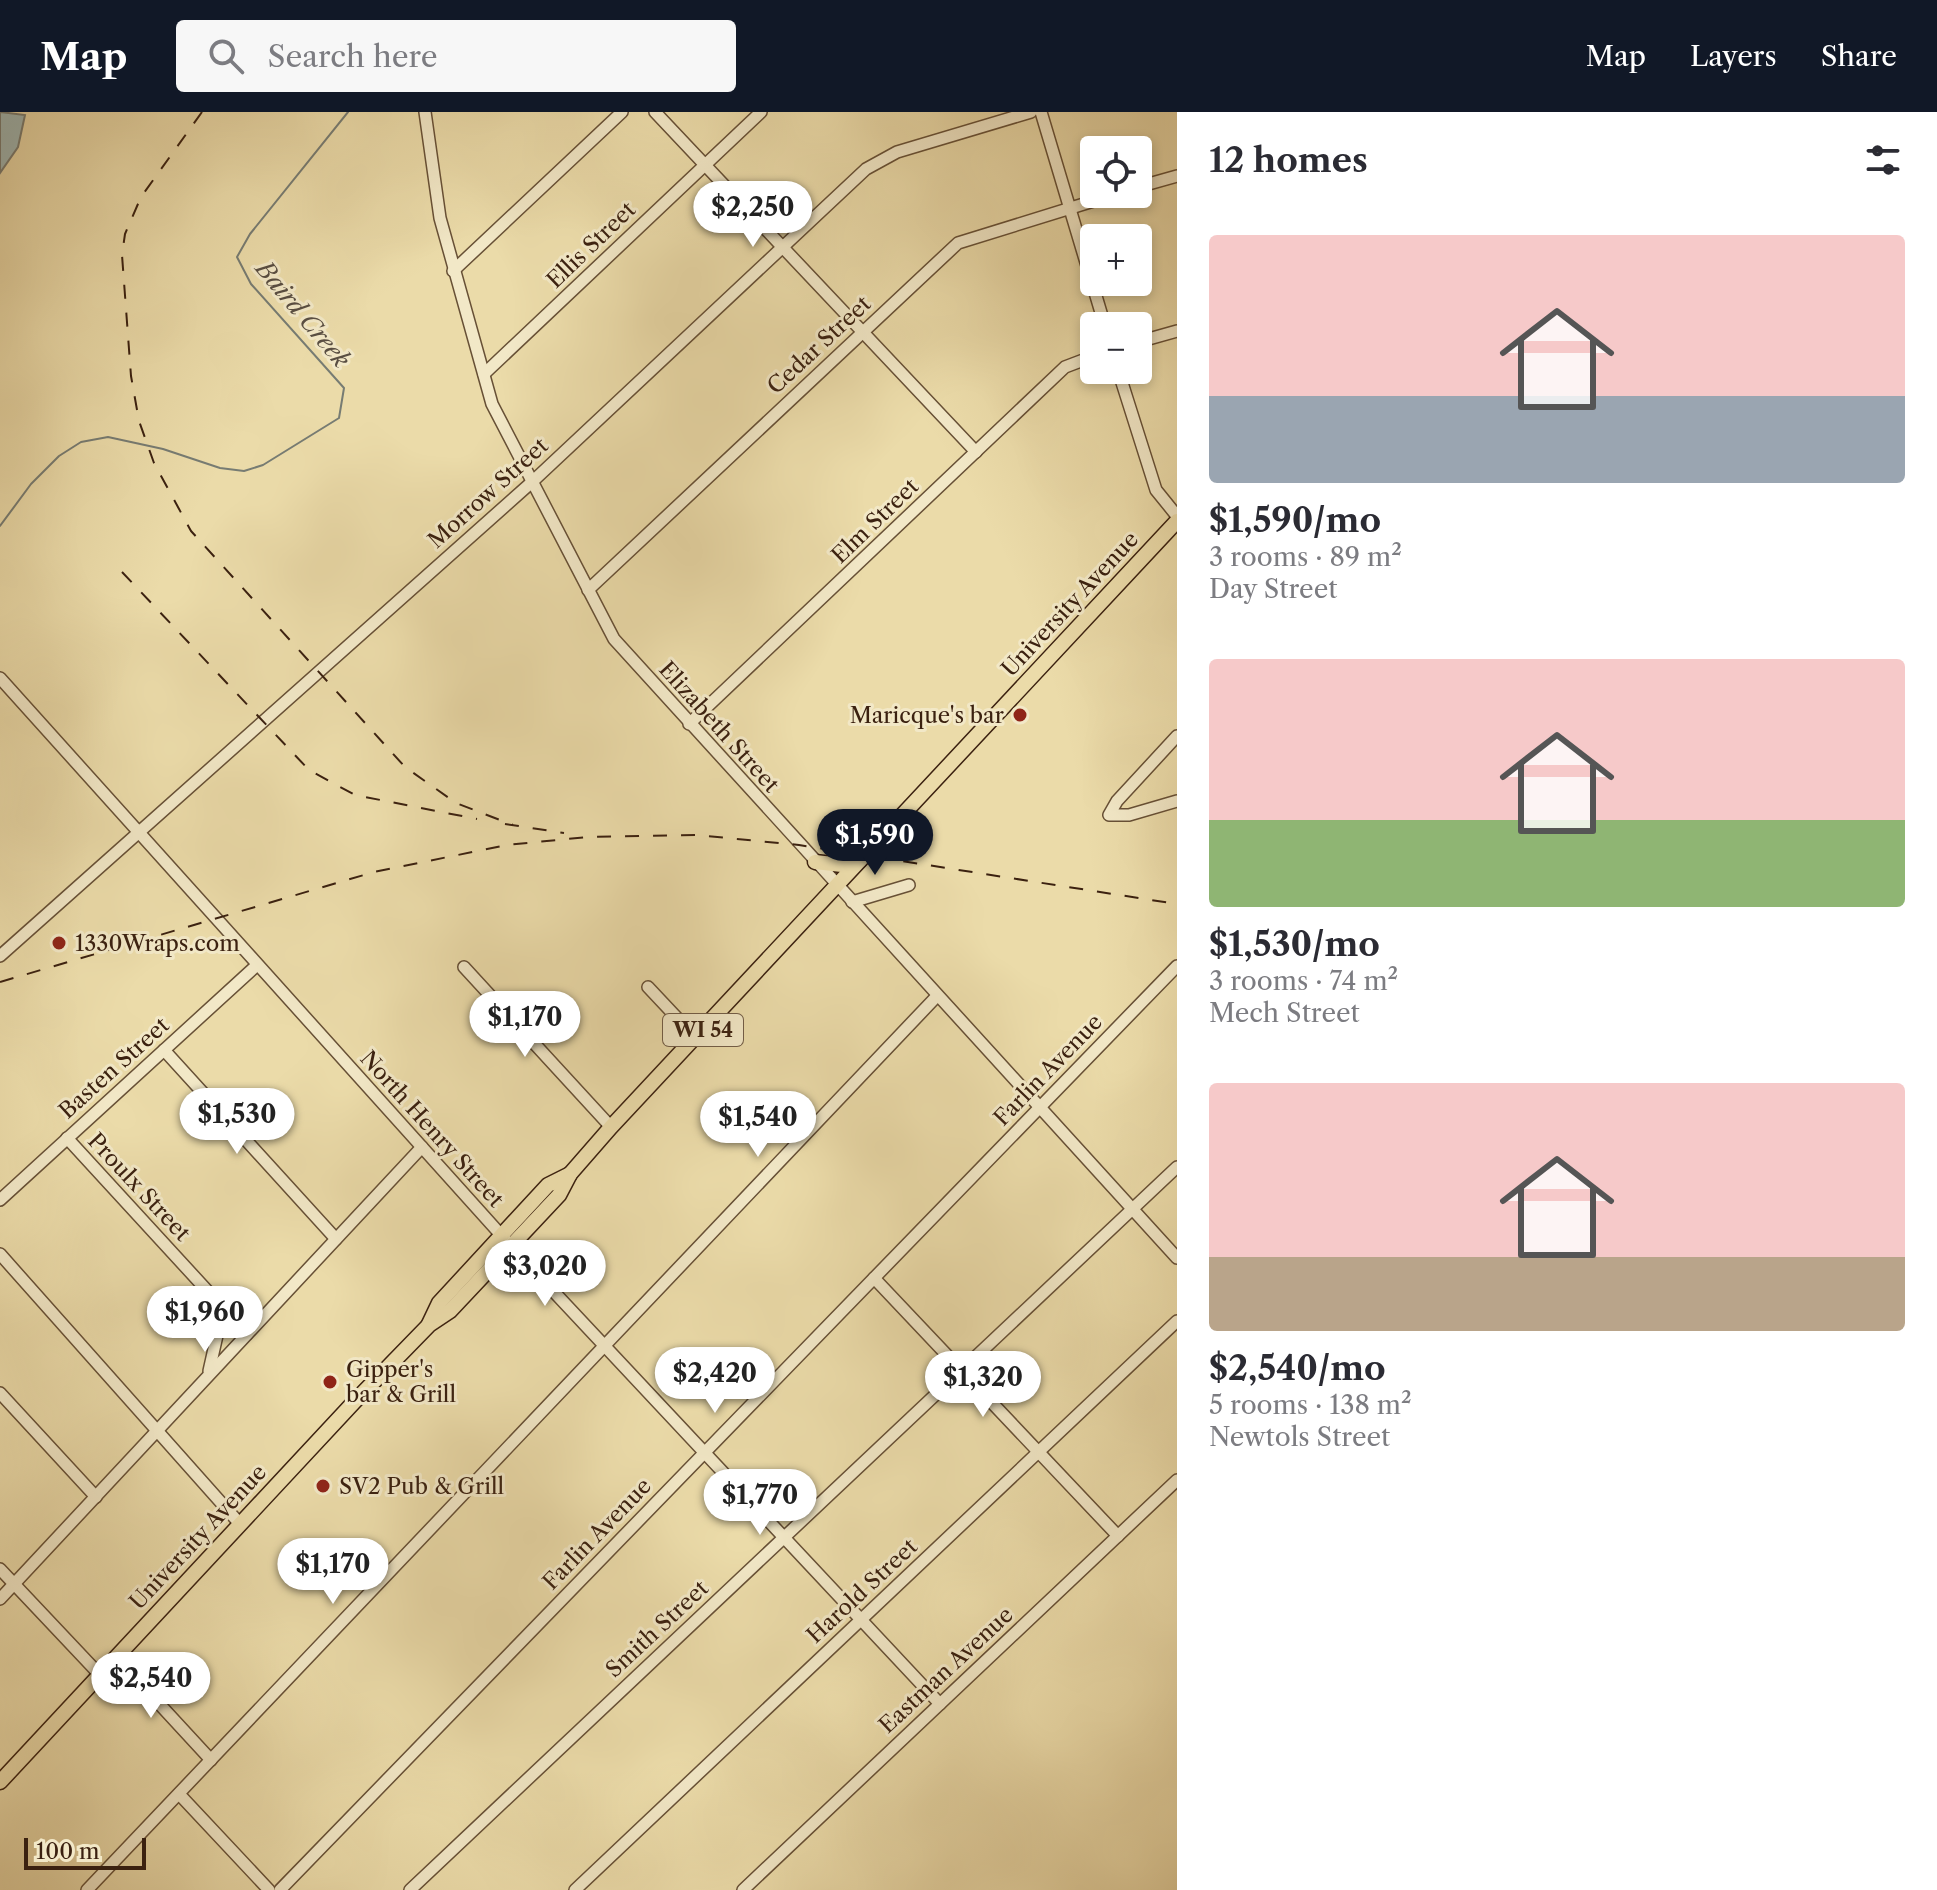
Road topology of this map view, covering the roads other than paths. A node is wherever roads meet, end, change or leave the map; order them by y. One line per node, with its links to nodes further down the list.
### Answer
1 (425, 112): 13 (street, Elizabeth Street)
2 (622, 112): 13 (street)
3 (655, 112): 7 (street)
4 (761, 112): 7 (street, Ellis Street)
5 (1031, 112): 12 (street, Morrow Street)
6 (1041, 112): 11 (street)
7 (704, 165): 12 (street); 19 (street, Ellis Street)
8 (1177, 176): 9 (street)
9 (1152, 183)
10 (1080, 205): 11 (street, Cedar Street)
11 (1069, 208): 14 (street); 16 (street, Cedar Street)
12 (781, 247): 16 (street); 22 (street, Morrow Street)
13 (453, 271): 19 (street, Elizabeth Street)
14 (1101, 312)
15 (1177, 331): 17 (street)
16 (862, 332): 21 (street); 24 (street, Cedar Street)
17 (1152, 338)
18 (1080, 361): 21 (street, Elm Street)
19 (484, 374): 22 (street, Elizabeth Street)
20 (1122, 384): 23 (street)
21 (976, 452): 26 (street, Elm Street)
22 (532, 482): 24 (street, Elizabeth Street); 29 (street, Morrow Street)
23 (1177, 518): 30 (main road, University Avenue / WI 54)
24 (588, 590): 26 (street, Elizabeth Street)
25 (0, 678): 29 (street, North Henry Street)
26 (689, 724): 31 (street, Elizabeth Street)
27 (1177, 736): 28 (street)
28 (1177, 801)
29 (137, 833): 35 (street, Morrow Street); 36 (street, North Henry Street)
30 (861, 860): 31 (main road); 33 (main road, University Avenue / WI 54)
31 (815, 862): 33 (street, Elizabeth Street)
32 (909, 885): 34 (street)
33 (836, 886): 34 (street, Elizabeth Street); 41 (main road, University Avenue / WI 54)
34 (852, 902): 40 (street, Elizabeth Street)
35 (0, 956)
36 (256, 966): 42 (street, Basten Street); 46 (street, North Henry Street)
37 (1177, 966): 43 (street, Farlin Avenue)
38 (464, 967): 44 (street)
39 (648, 987): 41 (street)
40 (937, 996): 43 (street, Elizabeth Street); 58 (street)
41 (695, 1037): 44 (main road, University Avenue / WI 54)
42 (164, 1050): 45 (street, Basten Street); 50 (street)
43 (1040, 1107): 49 (street, Elizabeth Street); 54 (street, Farlin Avenue)
44 (611, 1127): 51 (main road, University Avenue / WI 54)
45 (67, 1138): 48 (street, Basten Street); 55 (street, Proulx Street)
46 (422, 1147): 50 (street); 51 (street, North Henry Street)
47 (1177, 1167): 49 (street, Smith Street)
48 (0, 1200)
49 (1132, 1209): 53 (street, Elizabeth Street); 59 (street, Smith Street)
50 (336, 1239): 57 (street)
51 (506, 1241): 58 (street, North Henry Street); 67 (main road, University Avenue / WI 54)
52 (0, 1254): 62 (street)
53 (1177, 1258)
54 (874, 1278): 59 (street); 63 (street, Farlin Avenue)
55 (205, 1288): 57 (street, Proulx Street); 60 (street)
56 (1177, 1321): 64 (street, Harold Street)
57 (247, 1334): 60 (street)
58 (605, 1346): 63 (street, North Henry Street); 77 (street)
59 (961, 1370): 64 (street); 69 (street, Smith Street)
60 (202, 1382): 62 (street)
61 (0, 1393): 66 (street)
62 (159, 1429): 66 (street); 67 (street)
63 (704, 1452): 69 (street, North Henry Street); 82 (street, Farlin Avenue)
64 (1038, 1452): 68 (street); 73 (street, Harold Street)
65 (1177, 1480): 68 (street, Eastman Avenue)
66 (96, 1497): 71 (street)
67 (240, 1524): 74 (main road, University Avenue / WI 54)
68 (1118, 1536): 76 (street, Eastman Avenue)
69 (784, 1537): 73 (street, North Henry Street); 83 (street, Smith Street)
70 (0, 1569): 71 (street)
71 (14, 1585): 72 (street); 75 (street)
72 (0, 1599)
73 (861, 1620): 76 (street, North Henry Street); 84 (street, Harold Street)
74 (116, 1657): 75 (main road, University Avenue / WI 54); 77 (street)
75 (100, 1675): 78 (main road, University Avenue / WI 54)
76 (940, 1704): 85 (street, Eastman Avenue)
77 (211, 1760): 79 (street)
78 (0, 1782)
79 (179, 1794): 80 (street); 81 (street)
80 (87, 1890)
81 (269, 1890)
82 (280, 1890)
83 (410, 1890)
84 (575, 1890)
85 (743, 1890)

